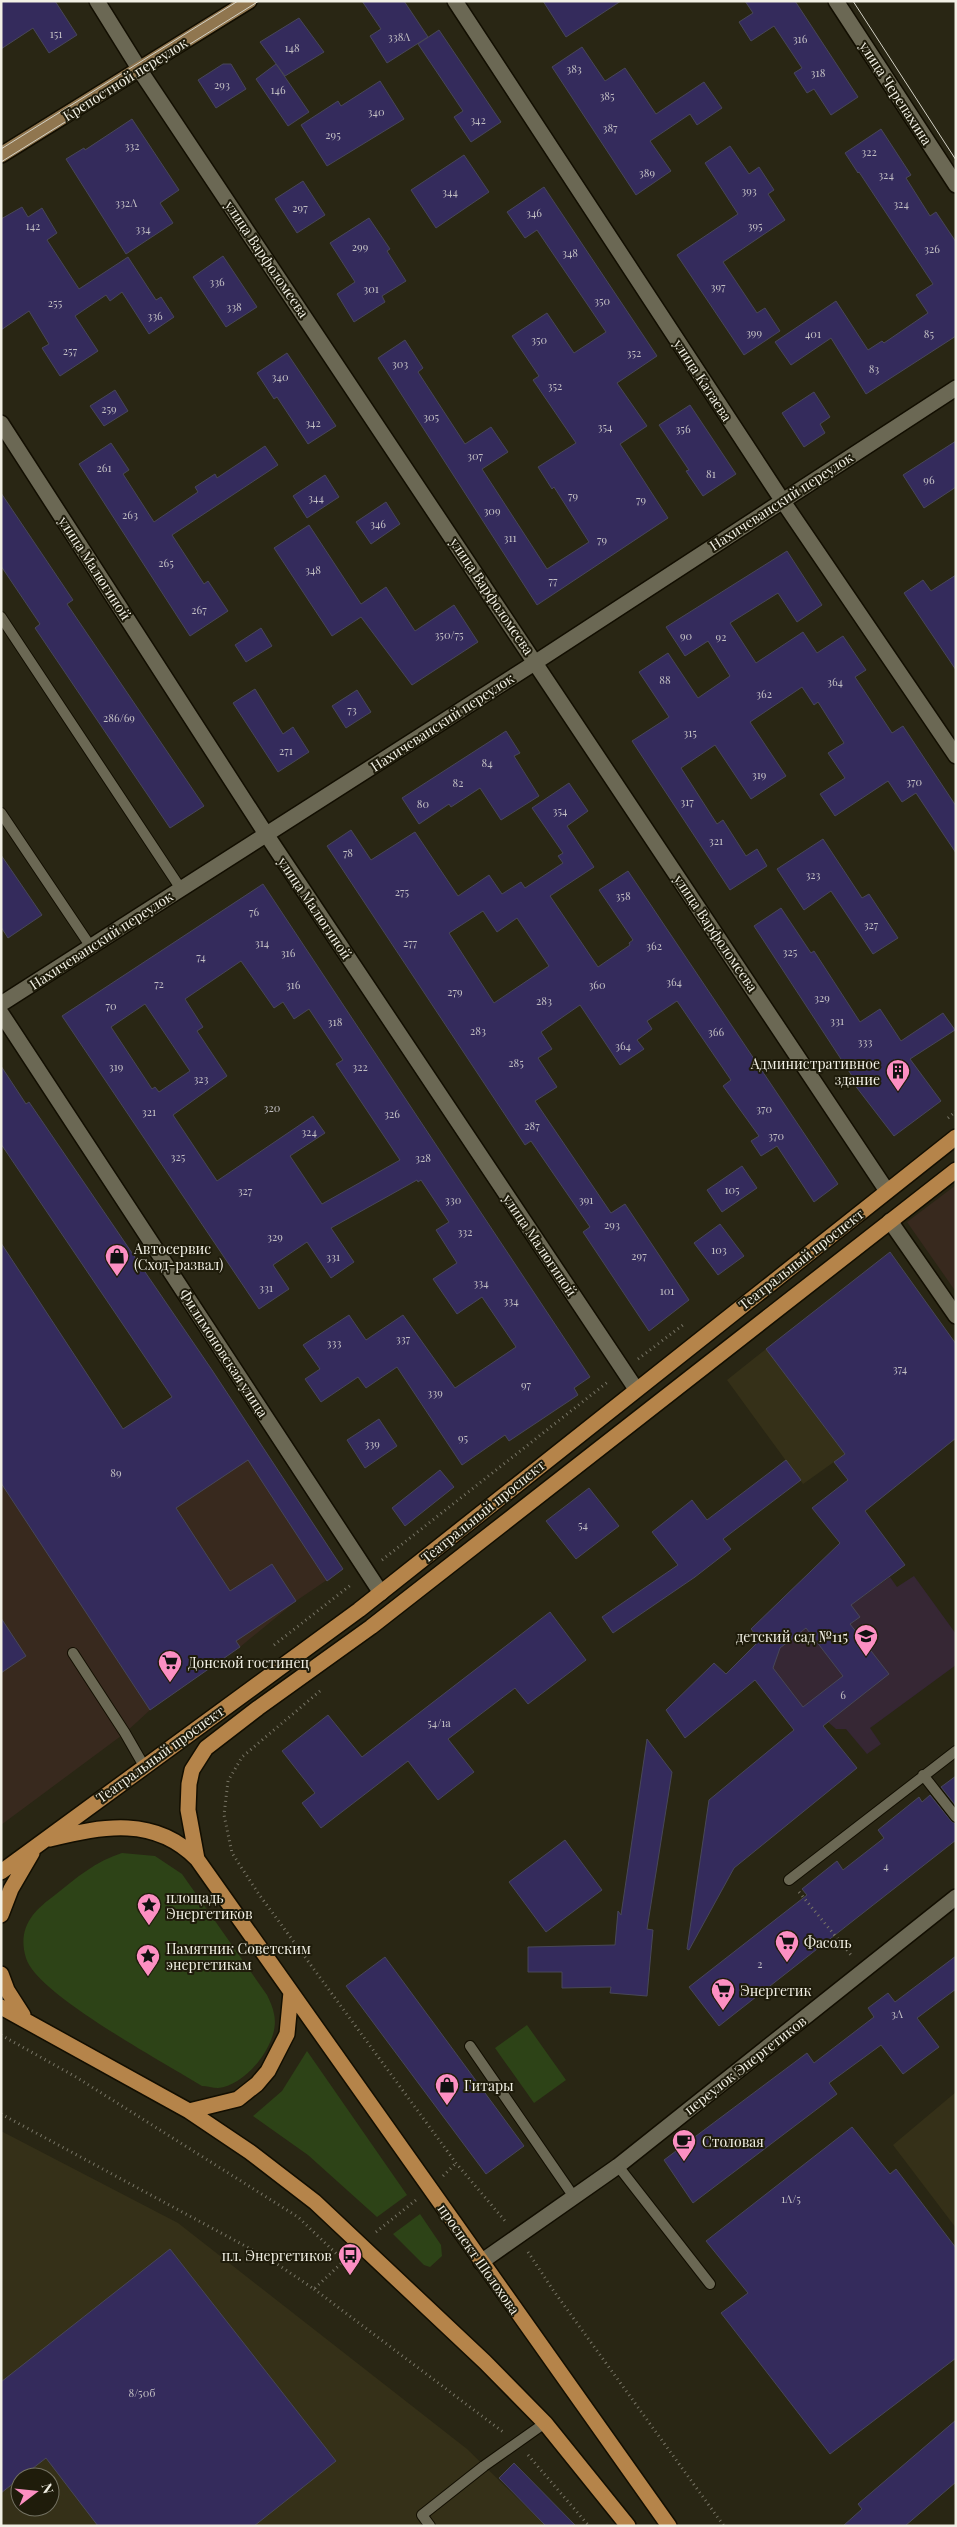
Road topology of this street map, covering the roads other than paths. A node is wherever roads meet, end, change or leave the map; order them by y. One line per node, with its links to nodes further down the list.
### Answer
1 (97, 1): 5 (street, улица Варфоломеева)
2 (248, 1): 5 (street, Крепостной переулок)
3 (455, 1): 10 (street, улица Катаева)
4 (836, 1): 7 (street, улица Черепахина)
5 (140, 70): 6 (street, Крепостной переулок); 12 (street, улица Варфоломеева)
6 (1, 155)
7 (956, 185)
8 (956, 388): 10 (street, Нахичеванский переулок)
9 (1, 422): 15 (street, улица Малюгиной)
10 (782, 500): 12 (street, Нахичеванский переулок); 13 (street, улица Катаева)
11 (1, 617): 16 (lane)
12 (536, 662): 15 (street, Нахичеванский переулок); 22 (street, улица Варфоломеева)
13 (956, 756)
14 (1, 813): 17 (lane)
15 (266, 834): 16 (street, Нахичеванский переулок); 25 (street, улица Малюгиной)
16 (181, 889): 17 (street, Нахичеванский переулок)
17 (91, 947): 18 (street, Нахичеванский переулок)
18 (1, 1004)
19 (1, 1013): 26 (street, Филимоновская улица)
20 (956, 1137): 22 (main road, Театральный проспект)
21 (956, 1170): 23 (main road, Театральный проспект)
22 (887, 1191): 25 (main road, Театральный проспект)
23 (890, 1221): 24 (street); 33 (main road, Театральный проспект)
24 (956, 1316)
25 (636, 1389): 26 (main road, Театральный проспект)
26 (381, 1593): 29 (main road, Театральный проспект)
27 (73, 1654): 29 (lane)
28 (956, 1751): 30 (lane)
29 (144, 1766): 32 (main road, Театральный проспект)
30 (923, 1775): 31 (lane); 35 (lane)
31 (956, 1817)
32 (40, 1843): 33 (main road); 34 (main road, Театральный проспект); 37 (main road)
33 (197, 1859): 39 (main road)
34 (1, 1872)
35 (789, 1880)
36 (956, 1897): 44 (street, переулок Энергетиков)
37 (1, 1915)
38 (1, 1974): 41 (main road)
39 (291, 1992): 43 (main road); 46 (main road, проспект Шолохова)
40 (1, 2007): 41 (main road)
41 (27, 2020): 43 (main road)
42 (470, 2046): 45 (lane)
43 (189, 2111): 48 (main road)
44 (618, 2166): 45 (street, переулок Энергетиков); 47 (lane)
45 (574, 2197): 46 (street, переулок Энергетиков)
46 (481, 2262): 51 (main road, проспект Шолохова)
47 (710, 2284)
48 (545, 2424): 49 (lane); 50 (main road)
49 (430, 2526)
50 (628, 2526)
51 (669, 2526)

